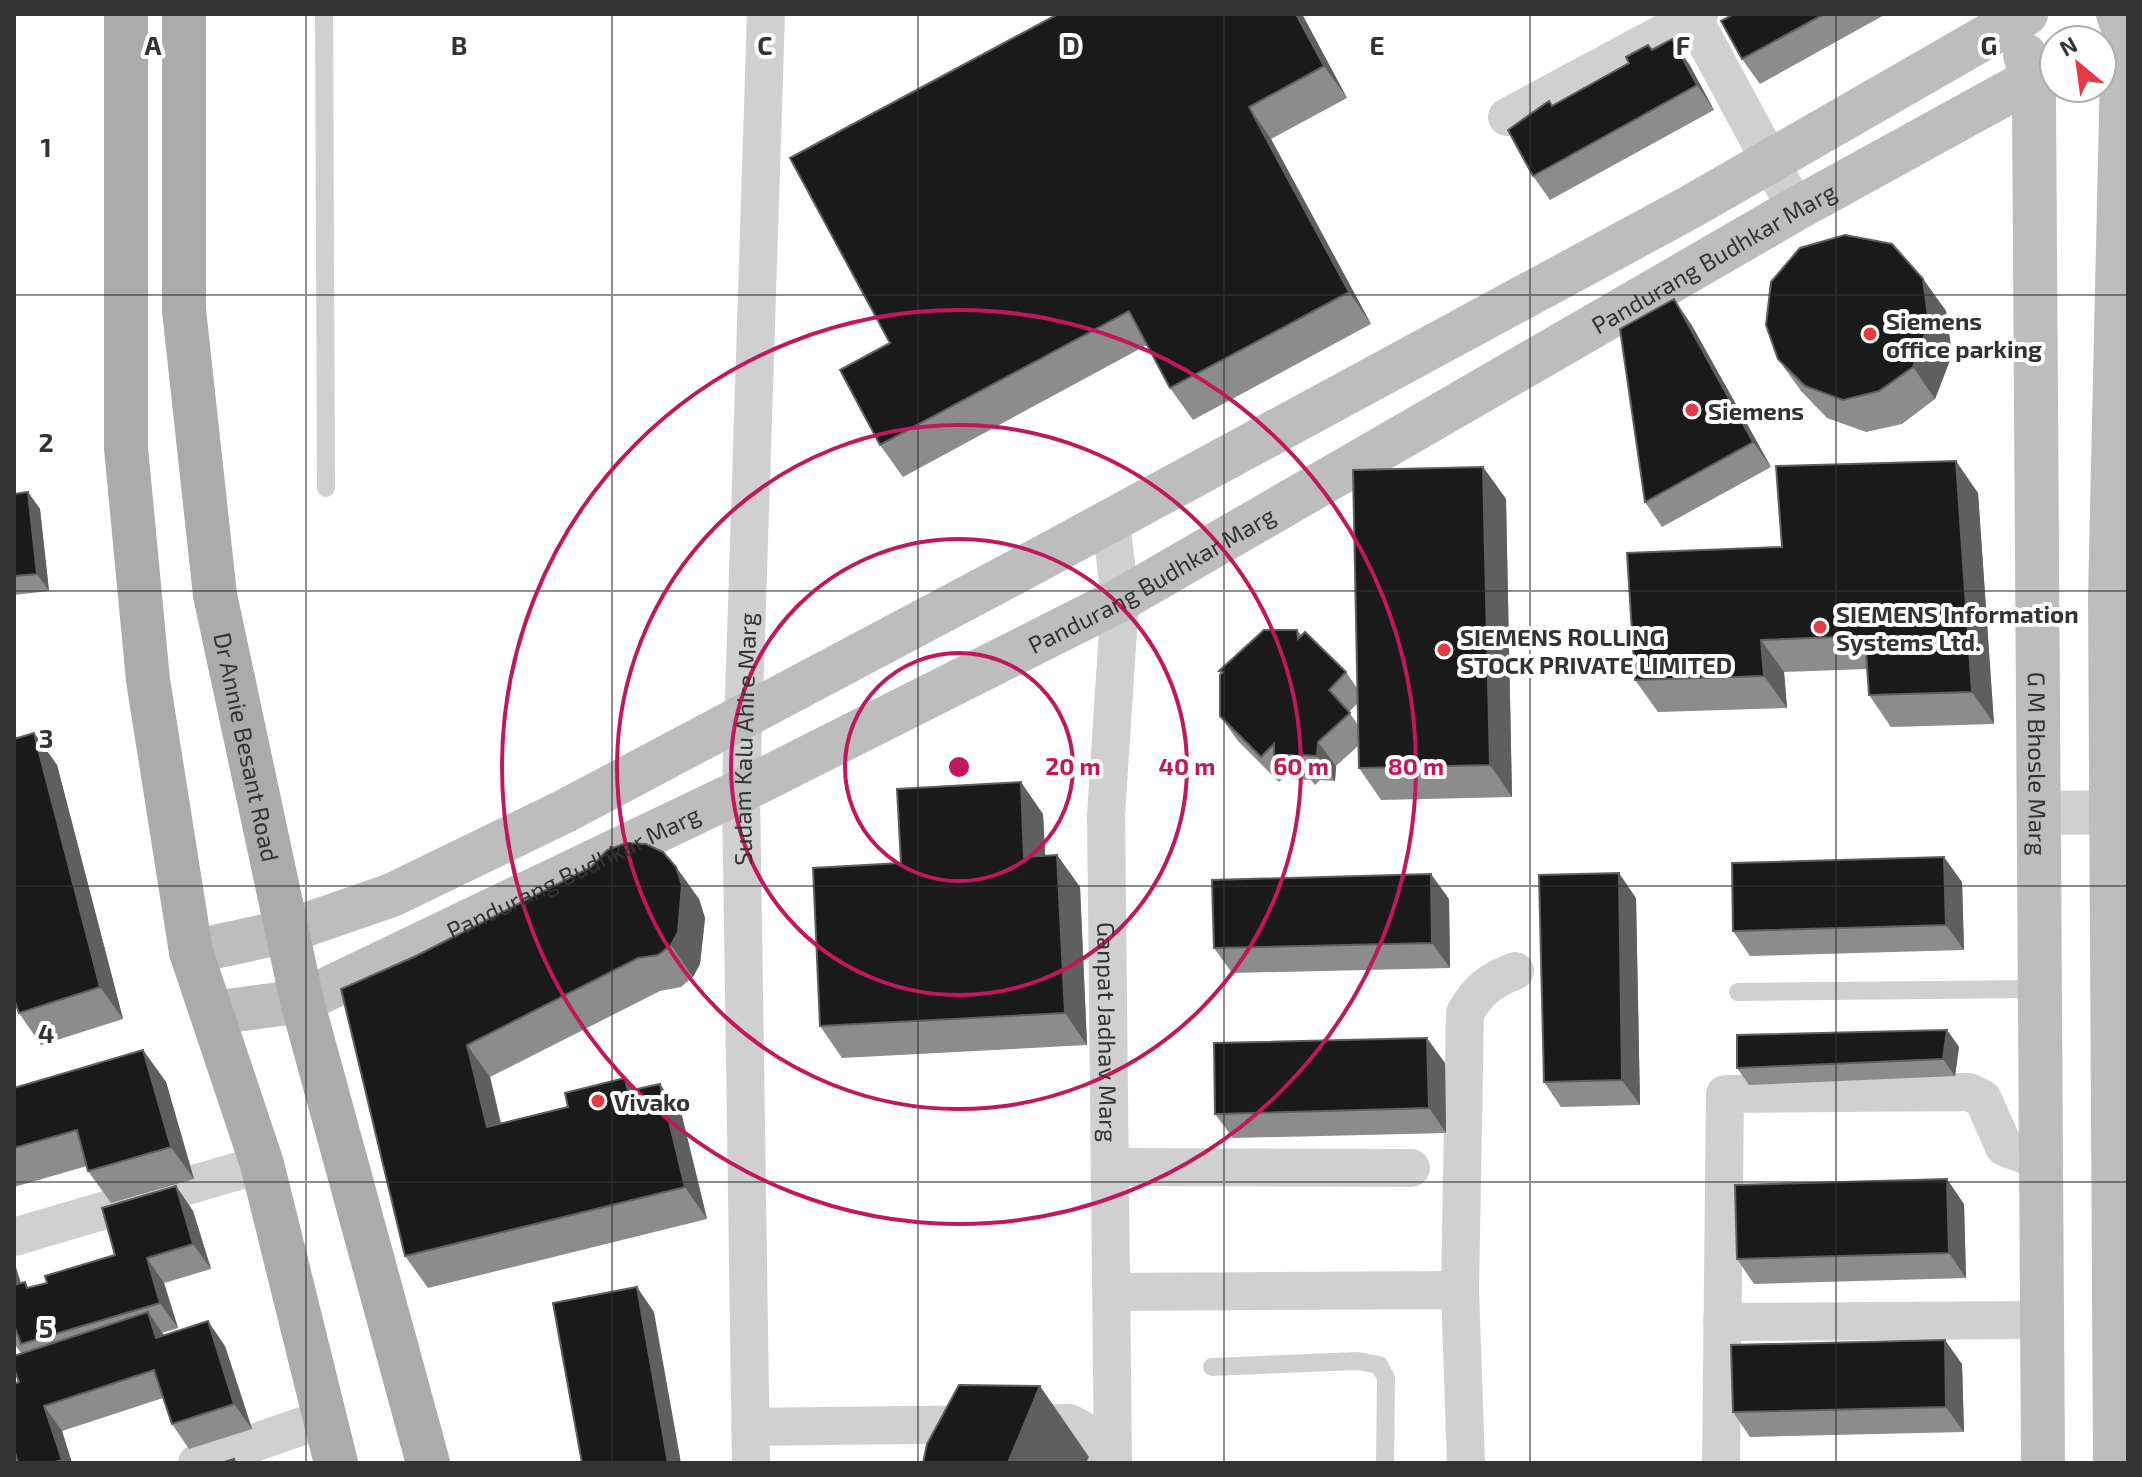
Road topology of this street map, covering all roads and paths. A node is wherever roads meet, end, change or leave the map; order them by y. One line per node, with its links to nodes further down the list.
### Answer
1 (126, 14): 27 (main road)
2 (184, 14): 26 (main road, Dr Annie Besant Road)
3 (324, 14): 18 (lane)
4 (766, 14): 22 (street, Sudam Kalu Ahire Marg)
5 (1694, 15): 11 (street); 13 (street)
6 (2019, 18): 8 (main road, G M Bhosle Marg); 13 (main road)
7 (2118, 27): 12 (main road)
8 (2038, 60)
9 (2038, 76): 14 (main road, Pandurang Budhkar Marg)
10 (2044, 104): 25 (main road, G M Bhosle Marg)
11 (1507, 117)
12 (2124, 123): 15 (main road)
13 (1769, 161): 14 (street); 16 (main road)
14 (1796, 209): 17 (main road, Pandurang Budhkar Marg)
15 (2122, 282): 20 (main road)
16 (1282, 428): 17 (main road); 19 (main road)
17 (1317, 486): 21 (main road, Pandurang Budhkar Marg)
18 (326, 488)
19 (1111, 521): 21 (street, Ganpat Jadhav Marg); 22 (main road)
20 (2119, 597): 24 (main road)
21 (1120, 600): 23 (main road, Pandurang Budhkar Marg); 36 (street, Ganpat Jadhav Marg)
22 (743, 717): 23 (street, Sudam Kalu Ahire Marg); 26 (main road)
23 (741, 791): 31 (main road, Pandurang Budhkar Marg); 45 (street, Sudam Kalu Ahire Marg)
24 (2120, 812): 25 (street); 33 (main road)
25 (2041, 813): 29 (main road, G M Bhosle Marg)
26 (288, 931): 27 (main road); 31 (main road, Dr Annie Besant Road)
27 (191, 952): 32 (main road)
28 (1515, 971): 39 (street)
29 (2041, 989): 30 (lane); 34 (main road, G M Bhosle Marg)
30 (1738, 992)
31 (302, 1001): 32 (main road, Pandurang Budhkar Marg); 48 (main road, Dr Annie Besant Road)
32 (213, 1013): 35 (main road)
33 (2121, 1137): 55 (main road)
34 (2042, 1154): 41 (main road, G M Bhosle Marg); 42 (street)
35 (262, 1164): 38 (street); 44 (main road)
36 (1110, 1167): 37 (street); 40 (street, Ganpat Jadhav Marg)
37 (1411, 1168)
38 (14, 1237)
39 (1460, 1290): 40 (street); 52 (street)
40 (1112, 1292): 50 (street, Ganpat Jadhav Marg)
41 (2042, 1320): 42 (street); 54 (main road, G M Bhosle Marg)
42 (1722, 1322): 53 (street)
43 (1212, 1367): 51 (lane)
44 (325, 1418): 46 (street); 47 (main road)
45 (750, 1445): 49 (street)
46 (197, 1463)
47 (336, 1463)
48 (428, 1463)
49 (1094, 1463)
50 (1113, 1463)
51 (1385, 1463)
52 (1466, 1463)
53 (1721, 1463)
54 (2043, 1463)
55 (2115, 1463)

